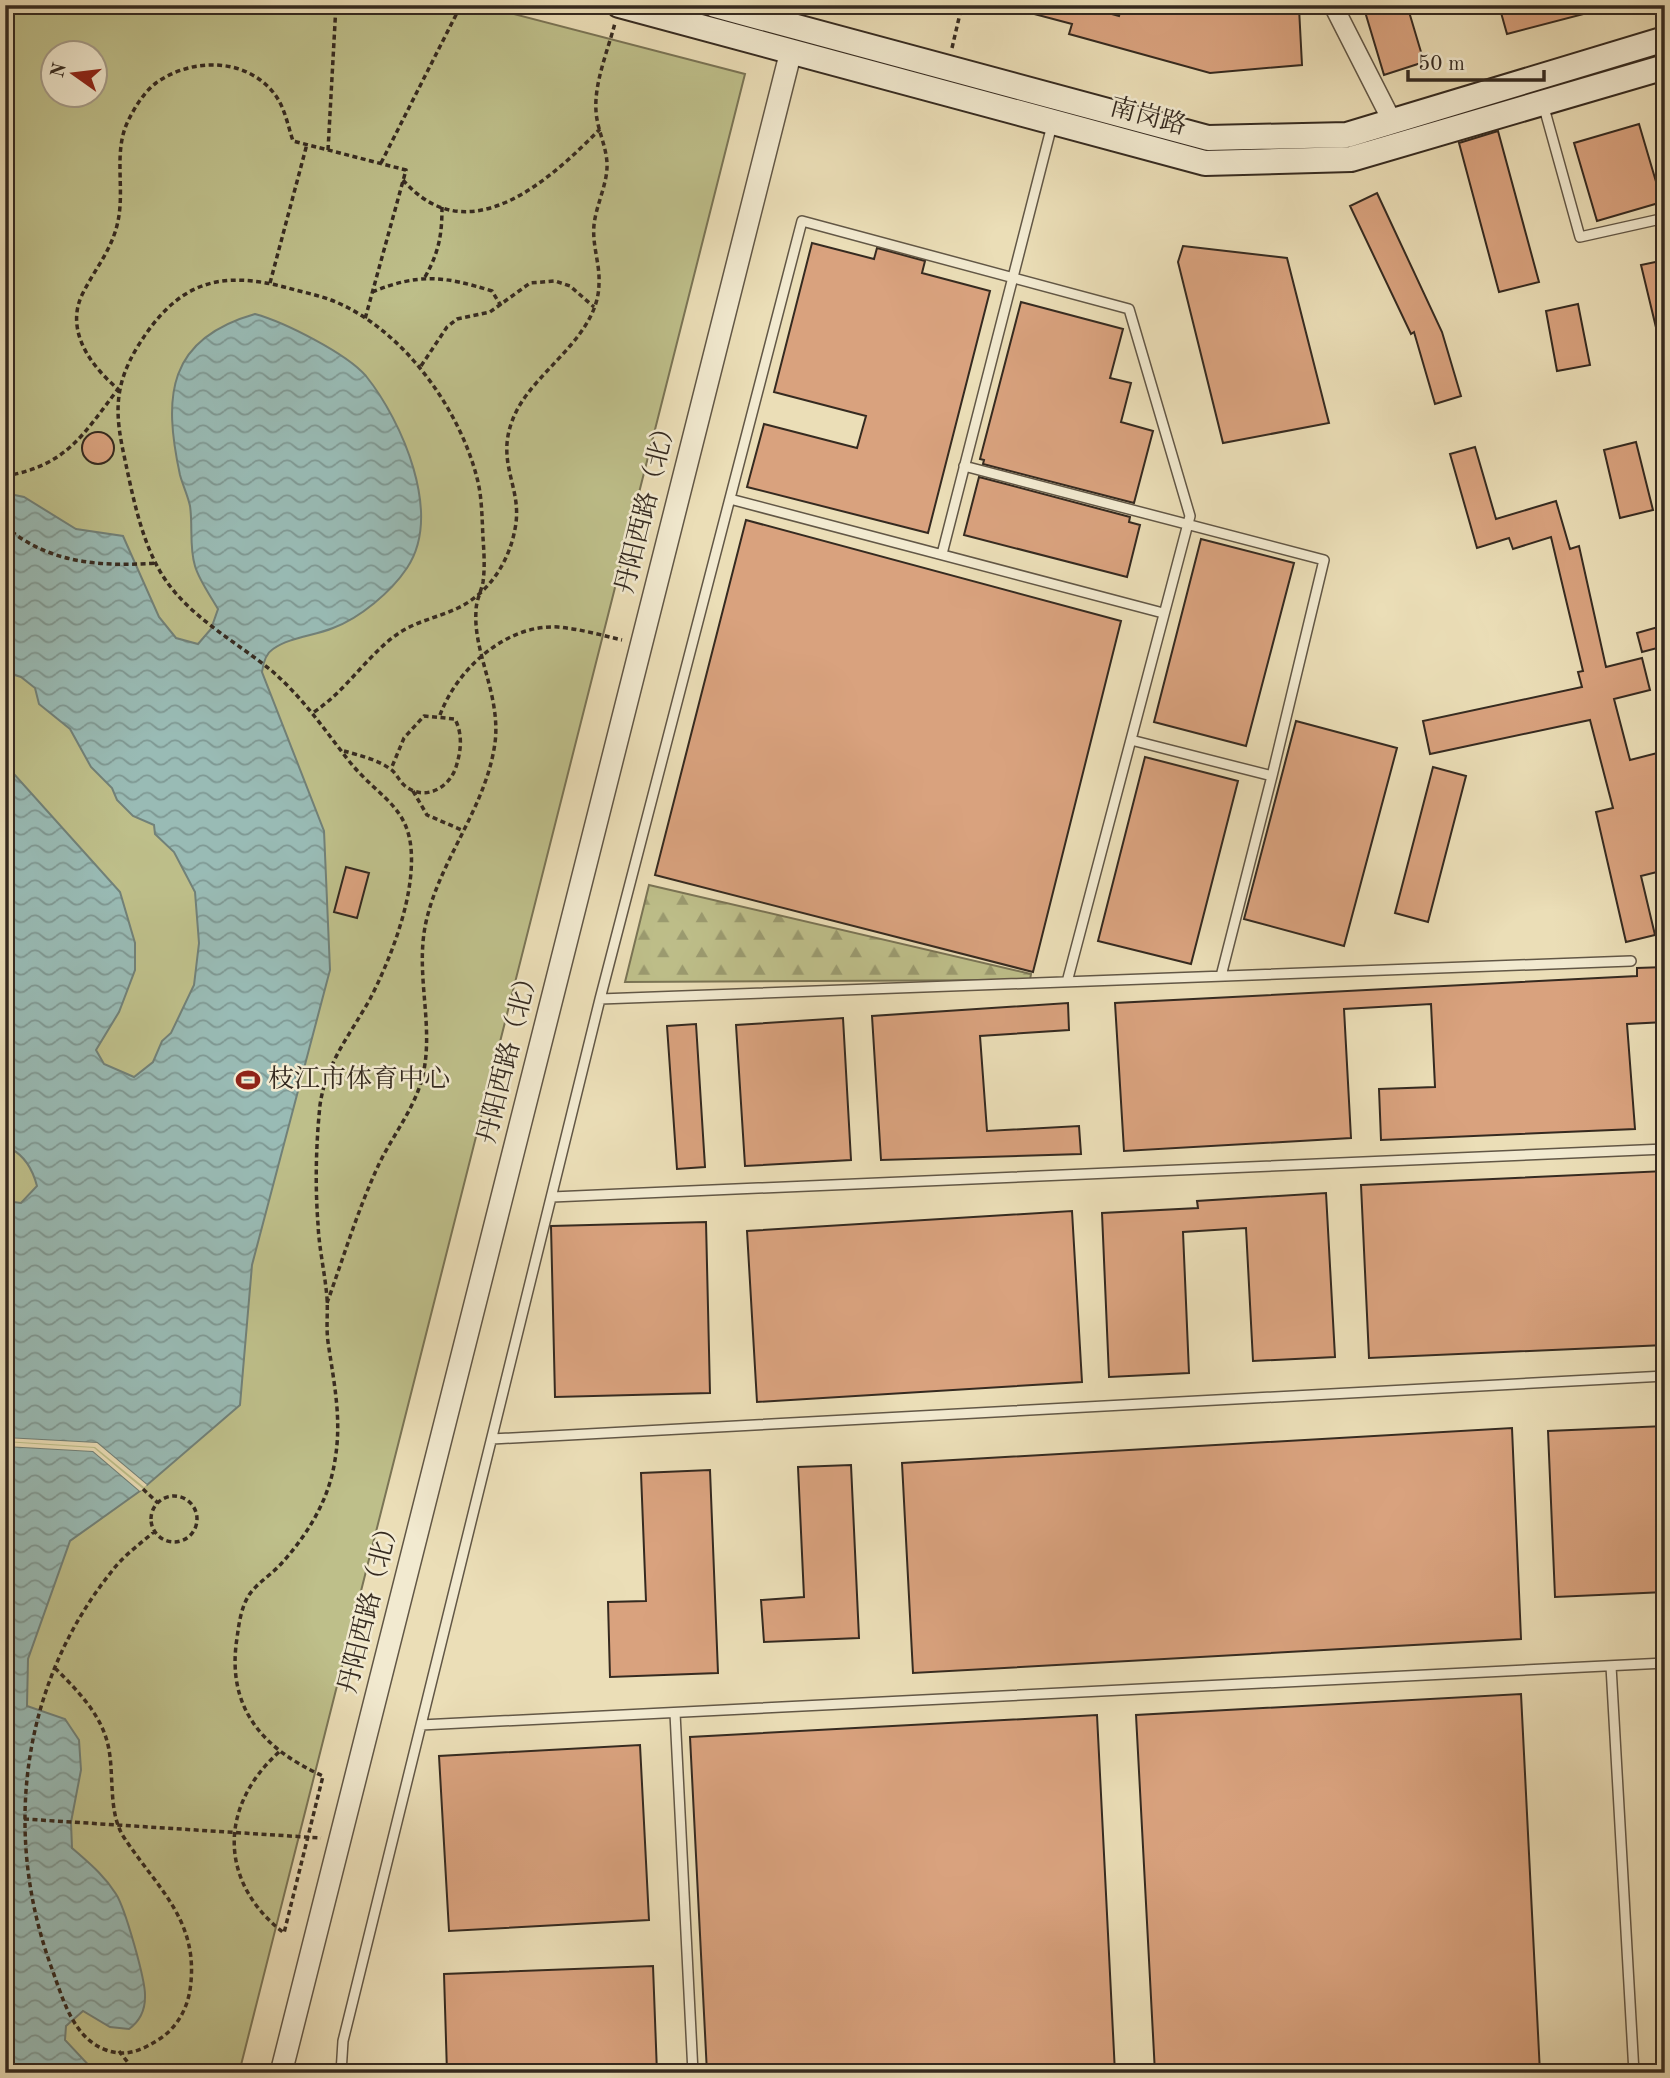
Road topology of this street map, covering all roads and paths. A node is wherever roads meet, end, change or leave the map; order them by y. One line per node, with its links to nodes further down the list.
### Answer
1 (336, 5): 16 (path)
2 (461, 5): 17 (path)
3 (620, 5): 8 (main road, 南岗路); 14 (path)
4 (715, 5): 9 (main road, 南岗路)
5 (962, 5): 9 (path)
6 (1333, 5): 13 (street)
7 (1665, 39): 13 (main road, 南岗路)
8 (791, 51): 12 (main road, 南岗路); 39 (street, 丹阳西路（北）)
9 (947, 67): 12 (main road, 南岗路)
10 (1665, 67): 11 (main road, 南岗路)
11 (1543, 103): 12 (main road, 南岗路); 20 (lane)
12 (1056, 110): 13 (main road, 南岗路); 22 (lane)
13 (1392, 121)
14 (600, 129): 19 (path); 26 (path)
15 (307, 144): 16 (path); 23 (path); 29 (path)
16 (328, 150): 17 (path)
17 (381, 163): 18 (path)
18 (403, 180): 19 (path); 24 (path)
19 (442, 207): 21 (path)
20 (1665, 218)
21 (425, 276): 24 (path); 25 (path)
22 (1013, 278): 30 (lane); 32 (lane); 33 (lane)
23 (270, 283): 27 (path); 29 (path)
24 (372, 292): 27 (path)
25 (501, 306): 26 (path); 28 (path)
26 (594, 307): 37 (path)
27 (365, 319): 28 (path)
28 (421, 366): 37 (path)
29 (118, 389): 31 (path); 36 (path)
30 (964, 466): 33 (lane); 35 (lane)
31 (5, 476)
32 (730, 499): 35 (lane); 52 (lane)
33 (1187, 525): 38 (lane); 46 (lane)
34 (5, 526): 36 (path)
35 (942, 554): 38 (lane)
36 (157, 563): 41 (path)
37 (480, 592): 40 (path); 41 (path)
38 (1163, 613): 43 (lane)
39 (641, 645): 40 (path); 71 (street, 丹阳西路（北）)
40 (483, 655): 42 (path); 48 (path)
41 (314, 712): 44 (path)
42 (440, 715): 45 (path); 47 (path)
43 (1131, 740): 46 (lane); 51 (lane)
44 (342, 750): 45 (path); 55 (path)
45 (391, 769): 47 (path)
46 (1272, 776): 50 (lane)
47 (413, 792): 48 (path)
48 (464, 831): 55 (path)
49 (1631, 961): 50 (lane)
50 (1221, 976): 51 (lane)
51 (1066, 982): 52 (lane)
52 (600, 999): 54 (lane)
53 (1665, 1149): 54 (lane)
54 (552, 1197): 57 (lane)
55 (327, 1303): 66 (path)
56 (1665, 1376): 57 (lane)
57 (492, 1439): 65 (lane)
58 (143, 1489): 59 (path)
59 (158, 1503): 60 (path); 60 (path)
60 (155, 1531): 63 (path)
61 (1665, 1663): 62 (lane)
62 (1611, 1666): 64 (lane); 77 (lane)
63 (54, 1668): 67 (path); 68 (path)
64 (675, 1713): 65 (lane); 76 (lane)
65 (421, 1725): 75 (lane)
66 (279, 1752): 69 (path); 70 (path)
67 (24, 1819): 68 (path); 72 (path)
68 (118, 1826): 69 (path); 72 (path)
69 (234, 1833): 70 (path); 70 (path)
70 (307, 1838): 71 (path)
71 (340, 1840): 74 (street, 丹阳西路（北）)
72 (119, 2051): 73 (path)
73 (136, 2073)
74 (281, 2073)
75 (341, 2073)
76 (692, 2073)
77 (1634, 2073)

